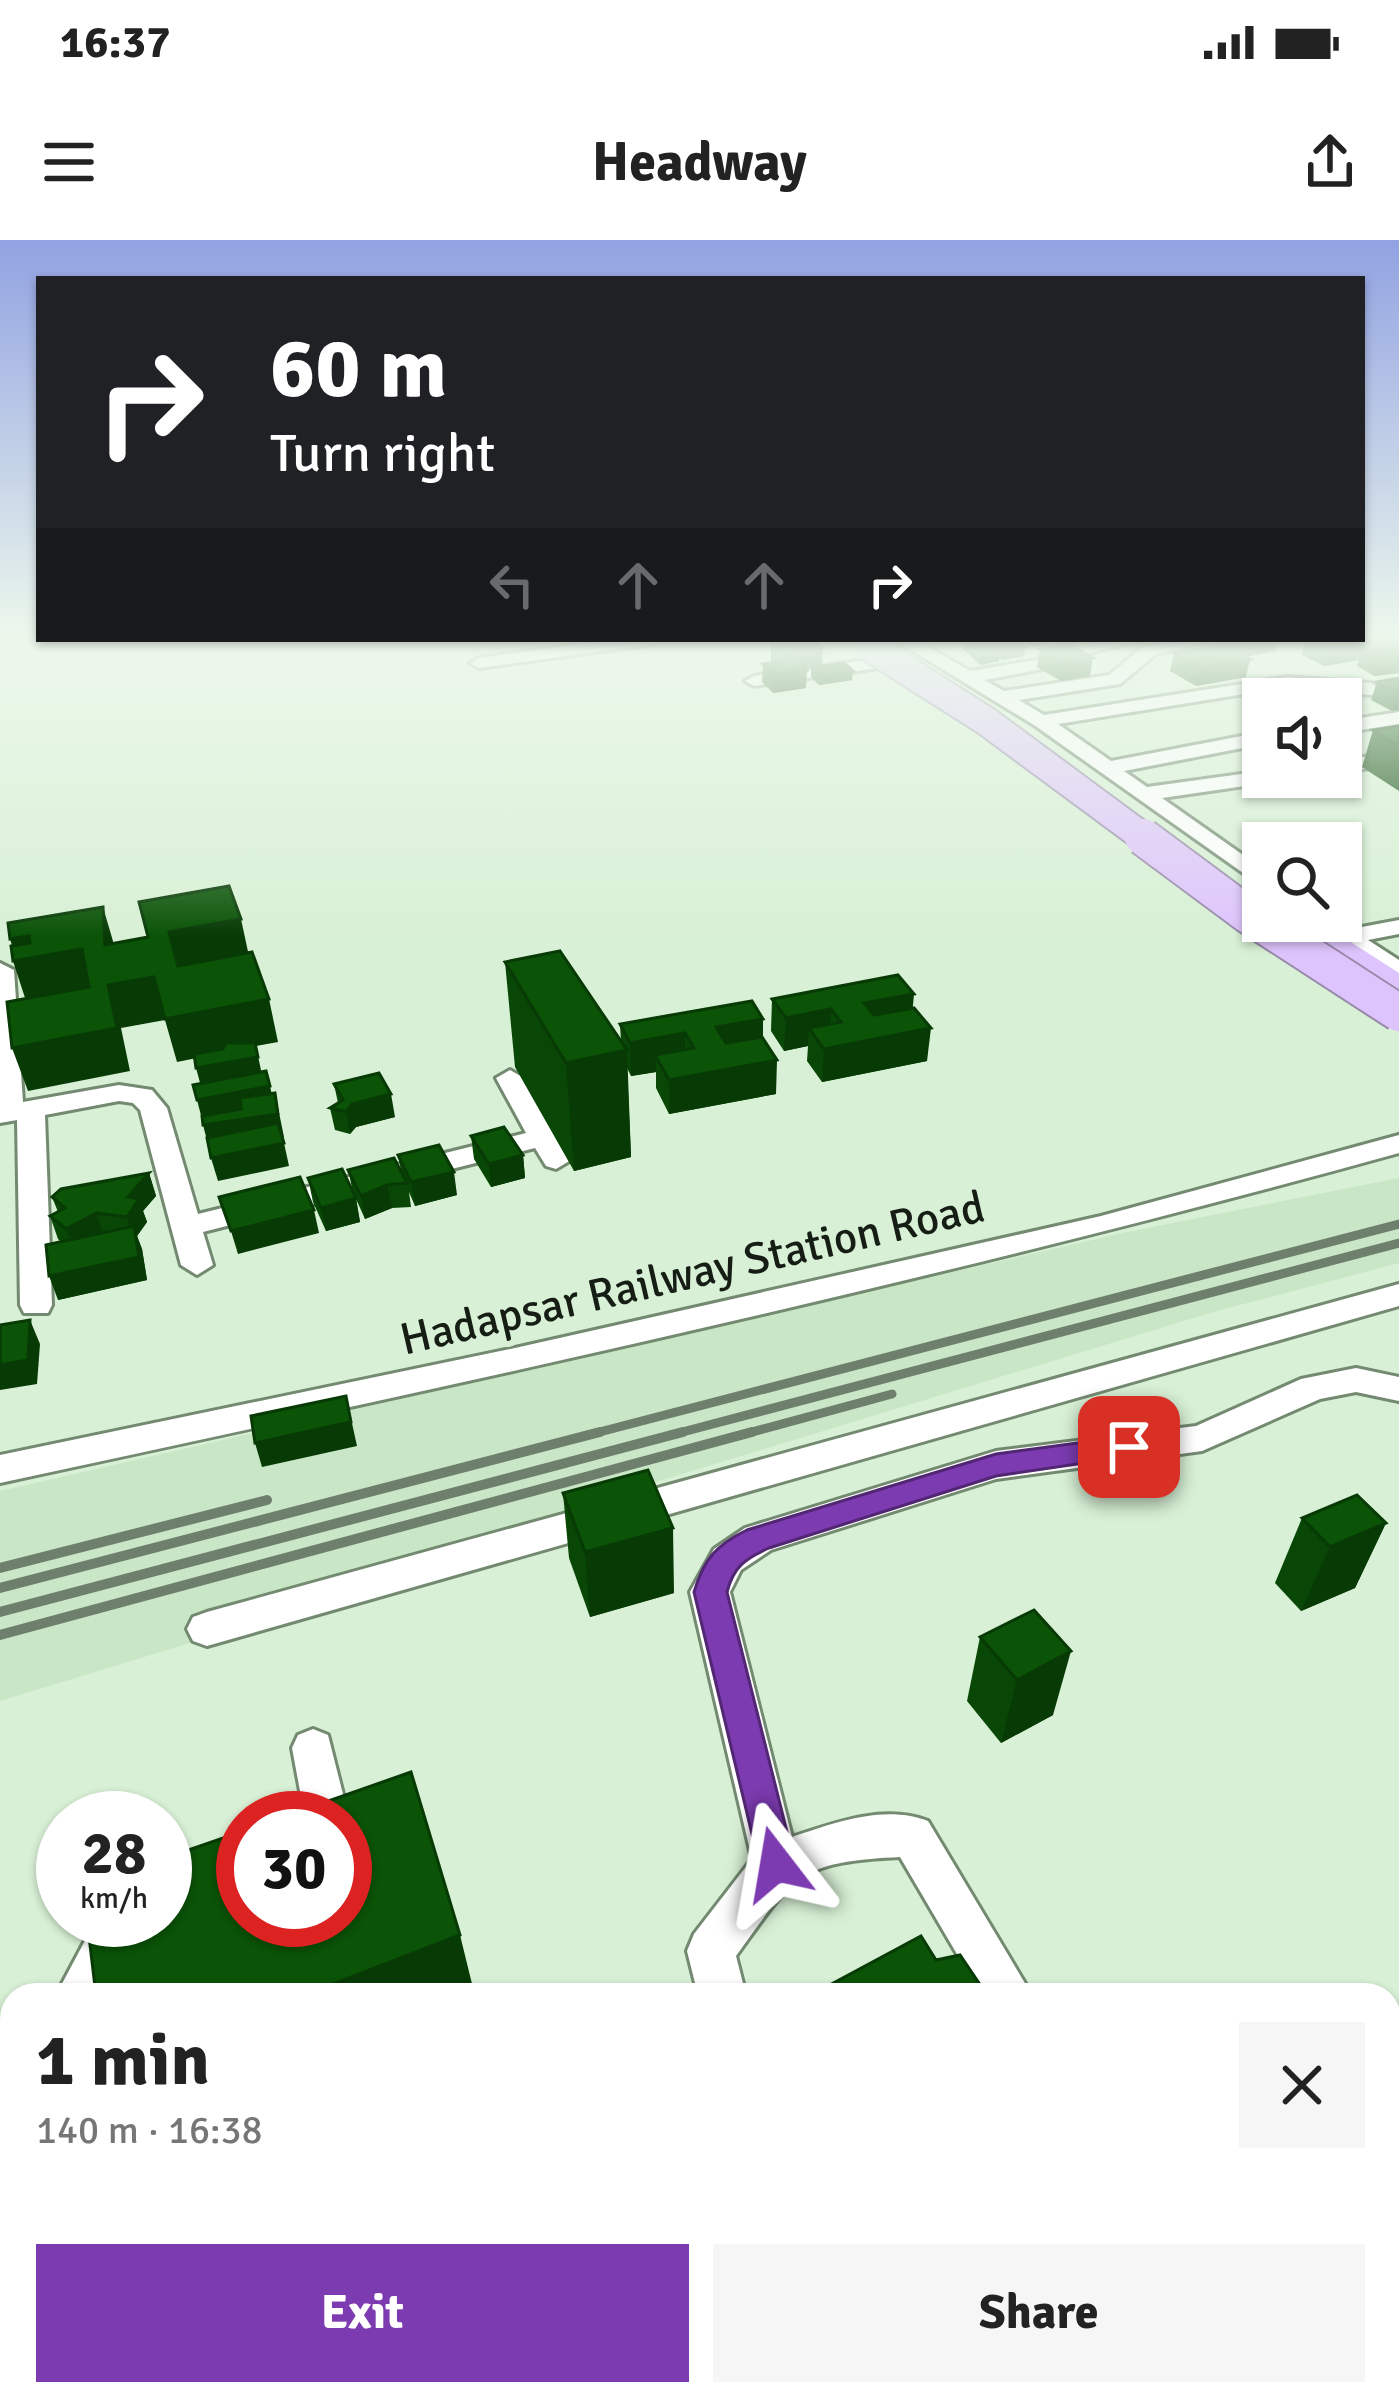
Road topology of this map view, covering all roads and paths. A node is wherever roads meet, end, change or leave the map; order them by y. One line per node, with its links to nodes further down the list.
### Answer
1 (991, 735): 9 (street)
2 (1004, 735): 21 (highway, bridge)
3 (1035, 735): 13 (highway)
4 (1061, 735): 8 (street)
5 (1242, 741): 8 (street)
6 (1399, 758): 7 (street)
7 (1362, 763)
8 (1104, 765): 9 (street); 11 (street)
9 (1036, 772): 22 (street)
10 (1242, 780): 11 (street)
11 (1145, 794): 12 (street)
12 (1242, 865)
13 (1242, 883)
14 (1399, 927): 15 (street)
15 (1362, 934)
16 (1326, 942): 20 (highway)
17 (1354, 942): 19 (street)
18 (2, 970): 24 (street)
19 (1399, 971)
20 (1399, 989)
21 (1399, 1013)
22 (1399, 1030)
23 (510, 1078): 26 (street)
24 (14, 1113): 26 (street); 29 (street)
25 (1399, 1144): 31 (street, Hadapsar Railway Station Road)
26 (187, 1226): 27 (street)
27 (197, 1265)
28 (1399, 1295): 32 (street)
29 (36, 1306)
30 (1399, 1388): 35 (street)
31 (0, 1469)
32 (206, 1629)
33 (313, 1748): 34 (street)
34 (322, 1791)
35 (776, 1864): 38 (street); 39 (street)
36 (108, 1947): 37 (street)
37 (87, 1983)
38 (719, 1983)
39 (1001, 1983)

